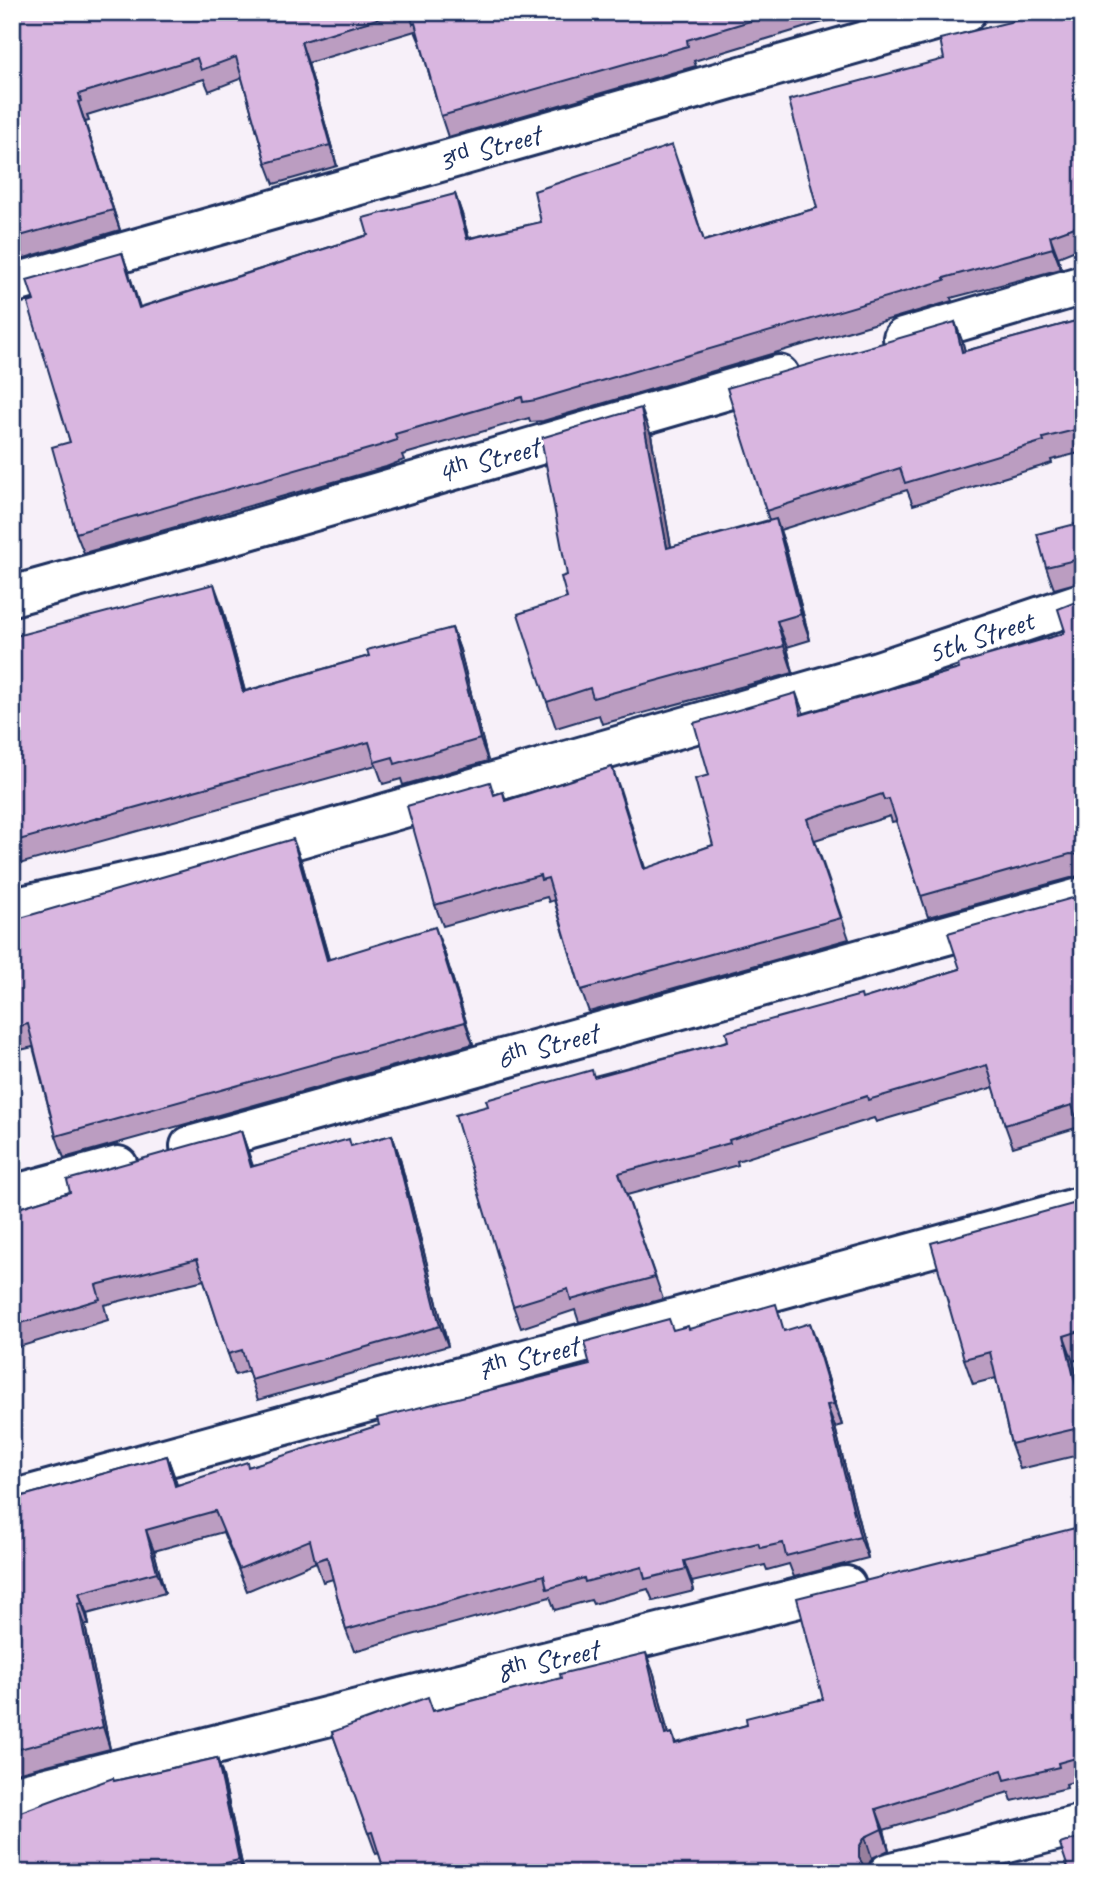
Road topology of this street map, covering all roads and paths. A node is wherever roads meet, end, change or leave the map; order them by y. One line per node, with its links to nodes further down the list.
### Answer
1 (966, 12): 2 (street, 3ʳᵈ Street)
2 (12, 284)
3 (1083, 285): 4 (street)
4 (869, 348)
5 (816, 363): 6 (street, 4ᵗʰ Street)
6 (12, 596)
7 (1083, 602): 9 (street, 5th Street)
8 (1083, 897): 10 (street, 6ᵗʰ Street)
9 (12, 908)
10 (12, 1195)
11 (1083, 1206): 12 (street, 7ᵗʰ Street)
12 (12, 1500)
13 (880, 1578): 14 (street, 8ᵗʰ Street)
14 (12, 1796)
15 (1083, 1824): 16 (street)
16 (888, 1873)

